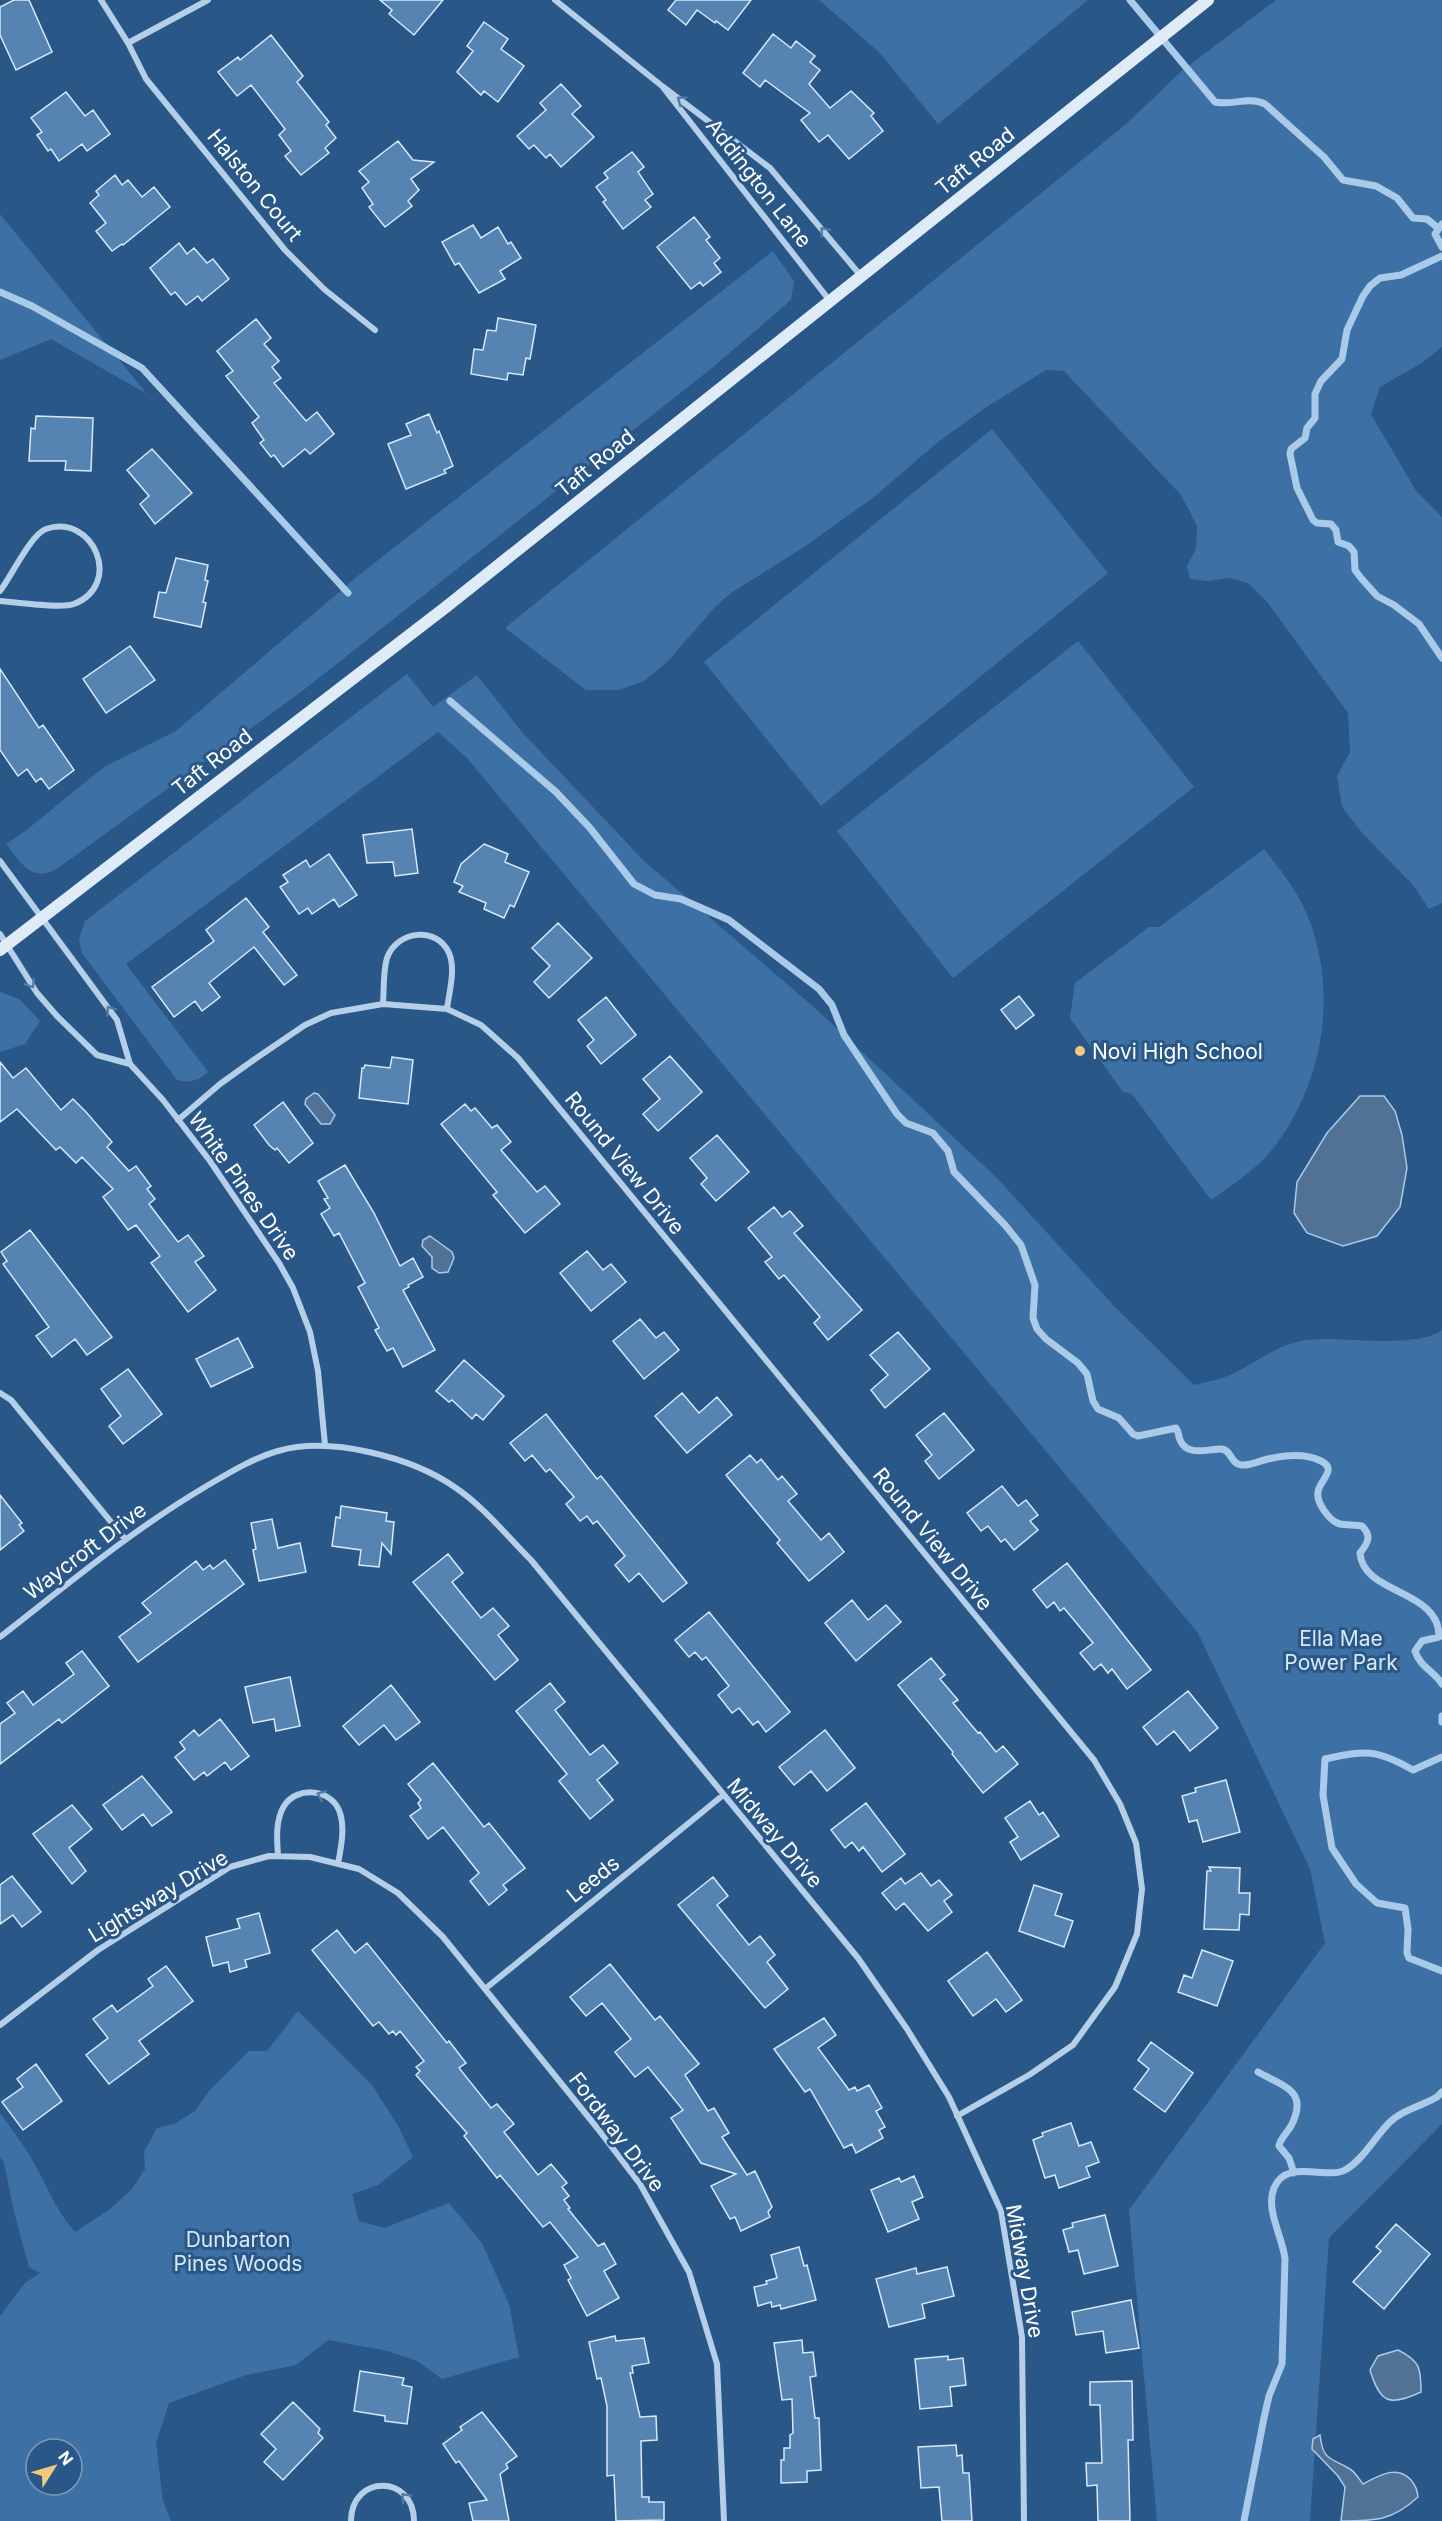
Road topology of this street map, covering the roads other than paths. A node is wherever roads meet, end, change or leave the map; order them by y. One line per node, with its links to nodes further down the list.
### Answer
1 (101, 0): 5 (street, Halston Court)
2 (208, 0): 5 (street)
3 (555, 0): 6 (street, Addington Lane)
4 (1208, 0): 7 (street, Taft Road)
5 (128, 43): 9 (street, Halston Court)
6 (662, 86): 7 (street, Addington Lane, one-way to 6); 8 (street, Addington Lane)
7 (861, 276): 8 (street, Taft Road)
8 (830, 301): 13 (street, Taft Road)
9 (375, 330)
10 (0, 591): 11 (street)
11 (0, 601)
12 (0, 861): 13 (street, White Pines Drive)
13 (42, 917): 14 (street, Taft Road); 17 (street, White Pines Drive, one-way to 13)
14 (2, 943): 17 (street, one-way to 17)
15 (383, 1004): 16 (street, Round View Drive); 16 (street); 18 (street, Round View Drive)
16 (447, 1009): 29 (street, Round View Drive)
17 (130, 1064): 18 (street, White Pines Drive)
18 (178, 1120): 20 (street, White Pines Drive)
19 (0, 1393): 22 (street)
20 (325, 1445): 21 (street, Midway Drive); 24 (street, Midway Drive)
21 (192, 1494): 22 (street, Waycroft Drive)
22 (125, 1539): 23 (street, Waycroft Drive)
23 (0, 1637)
24 (722, 1796): 27 (street, Leeds); 29 (street, Midway Drive)
25 (278, 1856): 26 (street, Lightsway Drive); 26 (street, one-way to 25); 28 (street, Lightsway Drive)
26 (338, 1864): 27 (street, Lightsway Drive)
27 (485, 1989): 32 (street, Fordway Drive)
28 (0, 2025)
29 (957, 2116): 33 (street, Midway Drive)
30 (351, 2521): 31 (street, one-way to 30)
31 (414, 2521)
32 (724, 2521)
33 (1024, 2521)

